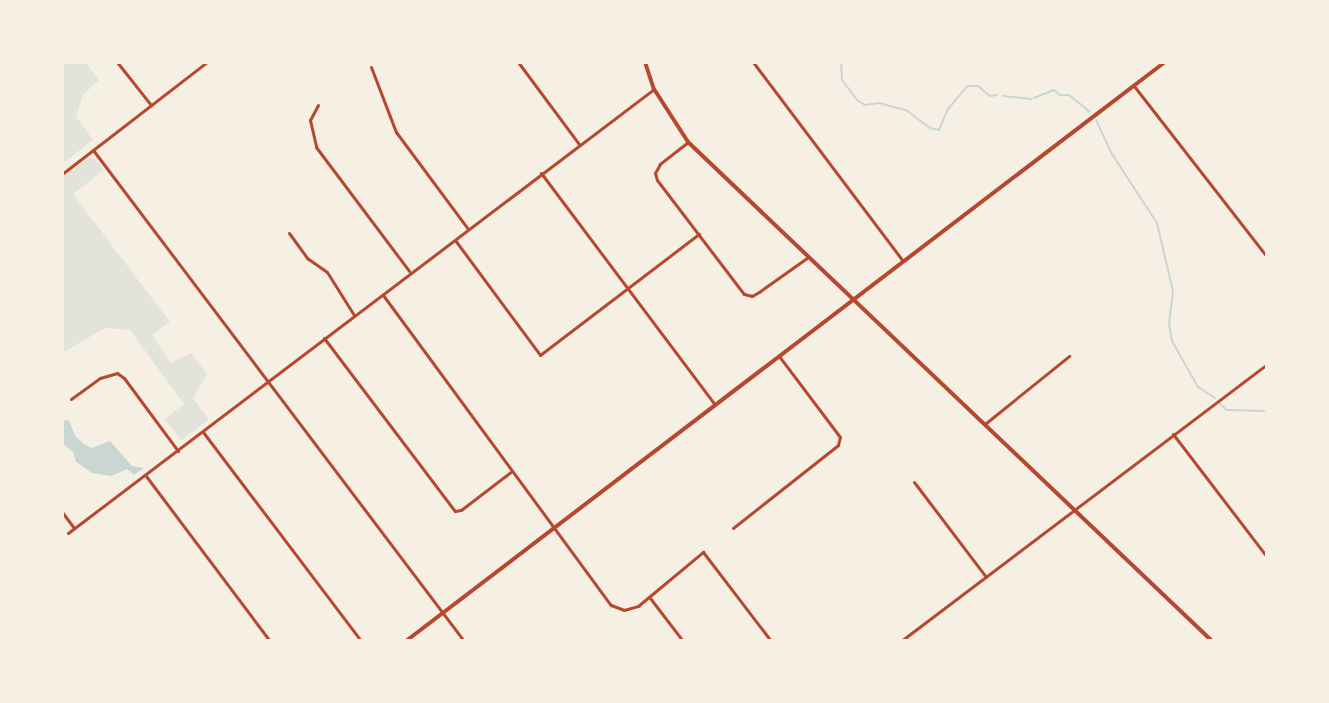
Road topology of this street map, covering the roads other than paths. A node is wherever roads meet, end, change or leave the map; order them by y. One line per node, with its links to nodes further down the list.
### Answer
1 (117, 62): 10 (street)
2 (207, 62): 10 (street)
3 (518, 62): 13 (street)
4 (645, 62): 9 (street)
5 (753, 62): 23 (street)
6 (1165, 62): 8 (street)
7 (371, 67): 17 (street)
8 (1134, 86): 22 (street); 23 (street)
9 (654, 89): 12 (street); 13 (street)
10 (151, 105): 14 (street)
11 (318, 105): 24 (street)
12 (688, 142): 19 (street); 21 (street)
13 (579, 144): 15 (street)
14 (93, 150): 16 (street); 33 (street)
15 (541, 173): 17 (street); 25 (street)
16 (62, 174)
17 (468, 229): 20 (street)
18 (289, 233): 28 (street)
19 (699, 234): 21 (street); 25 (street)
20 (455, 240): 24 (street); 25 (street)
21 (808, 257): 27 (street)
22 (1267, 257)
23 (902, 261): 27 (street)
24 (410, 272): 26 (street)
25 (628, 290): 35 (street)
26 (382, 294): 28 (street); 40 (street)
27 (854, 299): 30 (street); 36 (street)
28 (354, 315): 29 (street)
29 (324, 338): 33 (street); 40 (street)
30 (779, 356): 35 (street); 46 (street)
31 (1069, 356): 36 (street)
32 (1267, 364): 38 (street)
33 (266, 383): 37 (street); 52 (street)
34 (71, 399): 39 (street)
35 (715, 405): 45 (street)
36 (986, 423): 43 (street)
37 (203, 432): 39 (street); 55 (street)
38 (1173, 434): 43 (street); 49 (street)
39 (178, 451): 41 (street)
40 (512, 471): 45 (street)
41 (146, 476): 47 (street); 54 (street)
42 (914, 482): 50 (street)
43 (1076, 509): 50 (street); 60 (street)
44 (62, 512): 47 (street)
45 (554, 528): 51 (street); 52 (street)
46 (733, 528)
47 (74, 529): 48 (street)
48 (68, 533)
49 (1267, 557)
50 (986, 577): 59 (street)
51 (650, 598): 57 (street); 58 (street)
52 (443, 613): 53 (street); 56 (street)
53 (408, 640)
54 (270, 641)
55 (361, 641)
56 (464, 641)
57 (683, 641)
58 (771, 641)
59 (901, 641)
60 (1212, 641)

